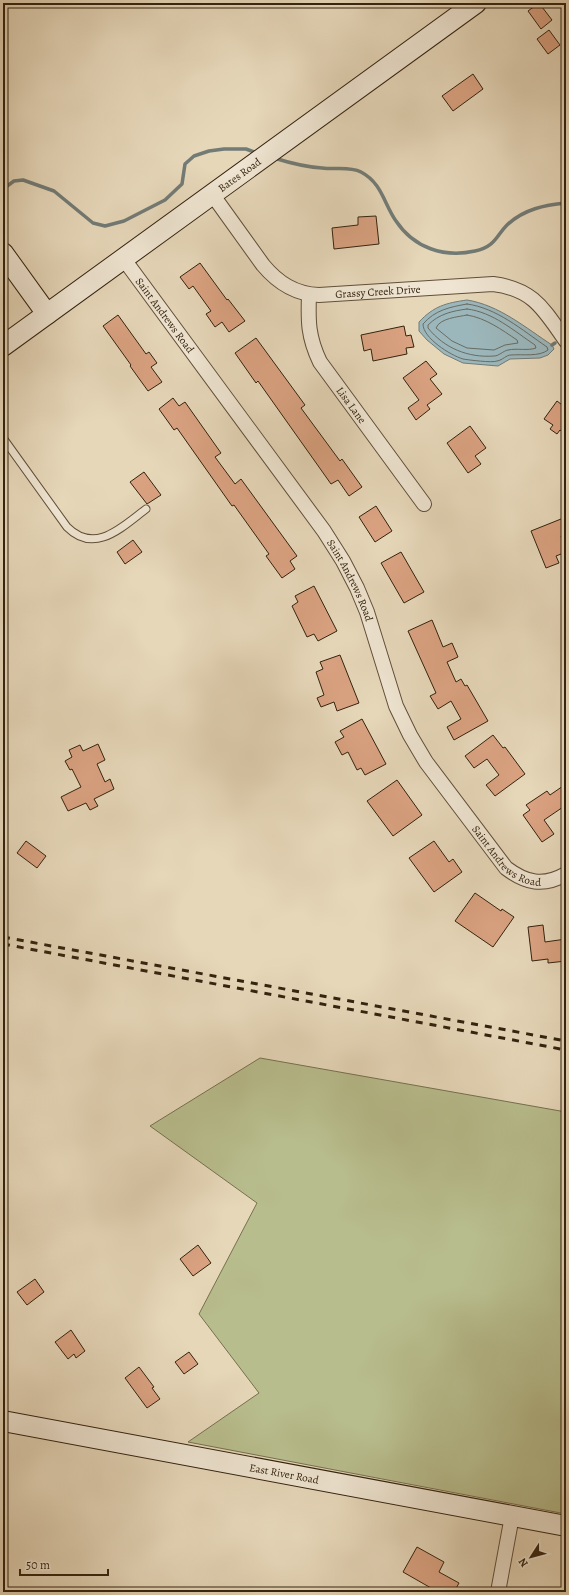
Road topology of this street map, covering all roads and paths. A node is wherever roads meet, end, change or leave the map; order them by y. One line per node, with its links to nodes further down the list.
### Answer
1 (476, 3): 2 (street, Bates Road)
2 (212, 194): 4 (street, Bates Road); 5 (street, Grassy Creek Drive)
3 (3, 253): 6 (street)
4 (123, 258): 6 (street, Bates Road); 12 (street, Saint Andrews Road)
5 (309, 294): 7 (street, Grassy Creek Drive); 10 (street, Lisa Lane)
6 (47, 314): 8 (street, Bates Road)
7 (566, 341)
8 (3, 346)
9 (3, 438): 11 (lane)
10 (424, 504)
11 (146, 509)
12 (566, 874)
13 (3, 1421): 14 (street, East River Road)
14 (512, 1516): 15 (street, East River Road); 16 (street)
15 (566, 1526)
16 (498, 1592)

